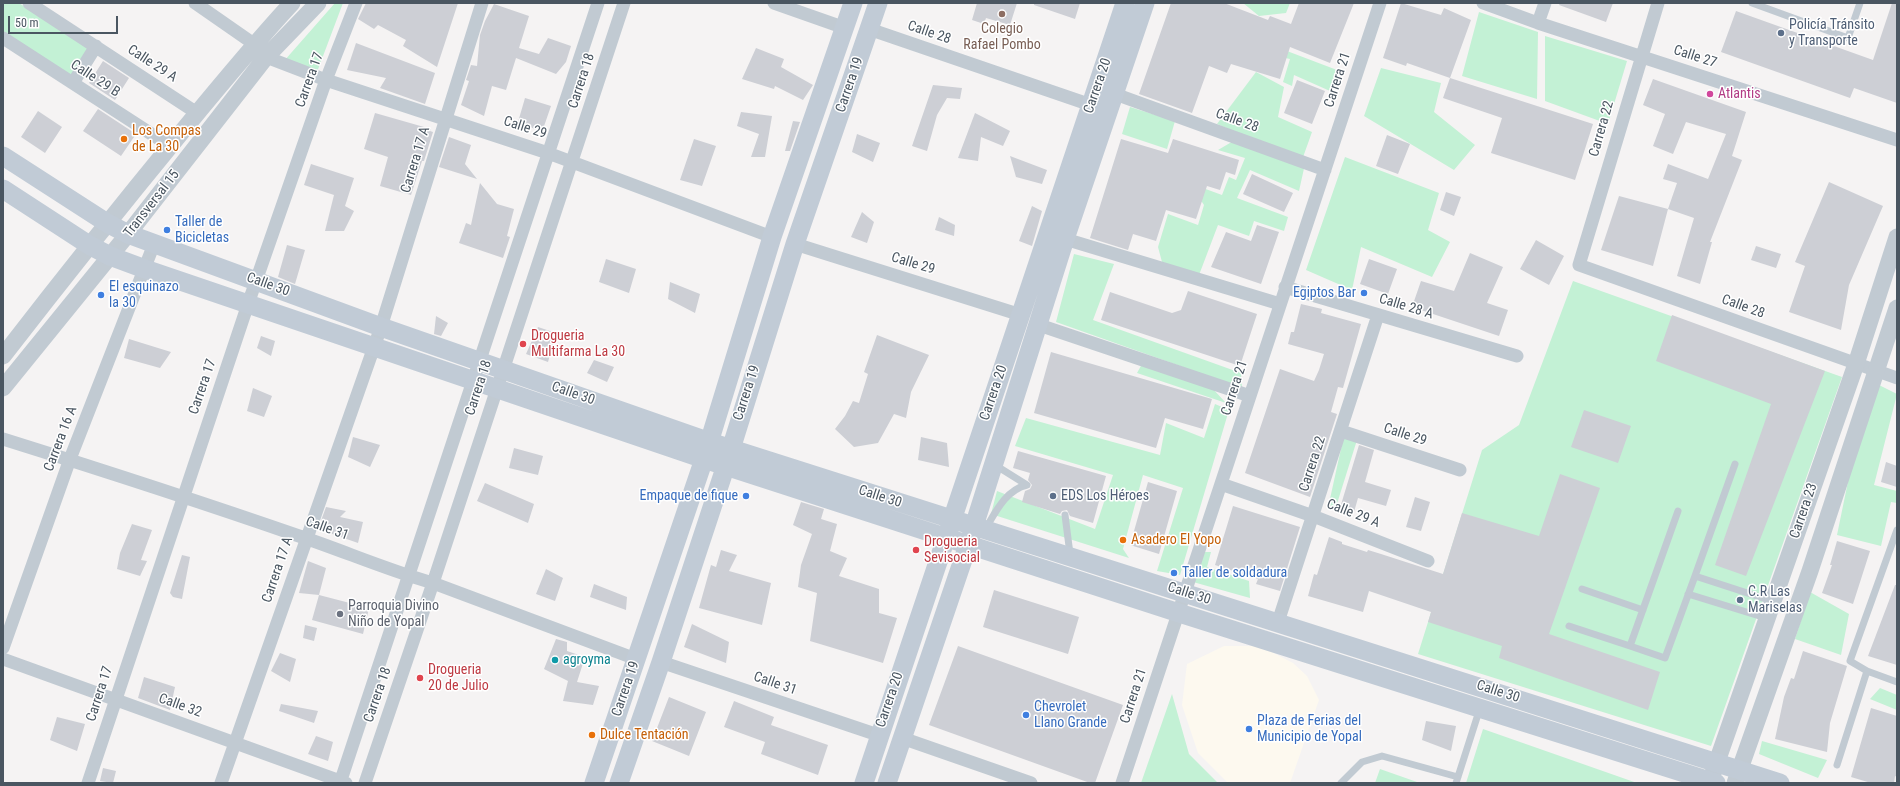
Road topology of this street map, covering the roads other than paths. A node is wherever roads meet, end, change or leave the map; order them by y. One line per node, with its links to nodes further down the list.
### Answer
1 (29, 3): 25 (street, Calle 29 A)
2 (195, 3): 24 (street)
3 (292, 3): 24 (street, Transversal 15)
4 (318, 3): 27 (street, Transversal 15)
5 (356, 3): 28 (street, Carrera 17)
6 (482, 3): 33 (street, Carrera 17 A)
7 (598, 3): 36 (street, Carrera 18)
8 (624, 3): 38 (street, Carrera 18)
9 (774, 3): 21 (street)
10 (853, 3): 21 (main road, Carrera 19)
11 (878, 3): 22 (main road, Carrera 19)
12 (1126, 3): 31 (main road, Carrera 20)
13 (1145, 3): 30 (main road, Carrera 20)
14 (1380, 3): 39 (street, Carrera 21)
15 (1483, 3): 20 (street, Calle 27)
16 (1544, 3): 20 (street)
17 (1658, 3): 26 (street, Carrera 22)
18 (1752, 3): 19 (lane)
19 (1860, 3)
20 (1538, 23): 26 (street, Calle 27)
21 (845, 28): 43 (main road, Carrera 19)
22 (869, 29): 31 (street, Calle 28); 47 (main road, Carrera 19)
23 (3, 38): 29 (street, Calle 29 B)
24 (254, 44): 32 (street, Transversal 15)
25 (96, 46): 29 (street); 32 (street, Calle 29 A)
26 (1640, 56): 34 (street, Calle 27); 50 (street, Carrera 22)
27 (266, 57): 28 (street, Calle 29); 42 (street, Transversal 15)
28 (326, 80): 33 (street, Calle 29); 52 (street, Carrera 17)
29 (73, 83): 35 (street, Calle 29 B)
30 (1115, 94): 39 (street, Calle 28); 45 (main road, Carrera 20)
31 (1091, 105): 57 (main road, Carrera 20)
32 (197, 113): 35 (street, Transversal 15)
33 (446, 120): 36 (street, Calle 29); 60 (street, Carrera 17 A)
34 (1897, 140)
35 (170, 146): 41 (street, Transversal 15)
36 (548, 153): 38 (street, Calle 29); 64 (street, Carrera 18)
37 (3, 156): 41 (main road, Calle 30)
38 (572, 161): 43 (street, Calle 29); 66 (street, Carrera 18)
39 (1325, 170): 53 (street, Carrera 21)
40 (3, 189): 48 (main road, Calle 30)
41 (107, 223): 42 (main road, Calle 30); 48 (street, Transversal 15)
42 (128, 234): 46 (main road, Calle 30); 49 (street, Transversal 15)
43 (772, 237): 75 (main road, Carrera 19)
44 (1897, 237): 65 (street, Carrera 23)
45 (1065, 239): 55 (street); 59 (main road, Carrera 20)
46 (154, 244): 51 (street, Carrera 16 A); 52 (main road, Calle 30)
47 (794, 244): 57 (street, Calle 29); 76 (main road, Carrera 19)
48 (89, 245): 49 (main road, Calle 30); 62 (street, Transversal 15)
49 (110, 256): 51 (main road, Calle 30); 70 (street, Transversal 15)
50 (1579, 265): 65 (street, Calle 28)
51 (145, 269): 54 (main road, Calle 30); 77 (street, Carrera 16 A)
52 (257, 281): 54 (street, Carrera 17); 60 (main road, Calle 30)
53 (1285, 287): 55 (street, Carrera 21); 58 (street, Calle 28 A)
54 (248, 304): 61 (main road, Calle 30); 82 (street, Carrera 17)
55 (1280, 304): 72 (street, Carrera 21)
56 (1897, 308): 67 (street, Carrera 23)
57 (1021, 315): 86 (main road, Carrera 20)
58 (1378, 315): 63 (street, Calle 28 A); 73 (street, Carrera 22)
59 (1039, 325): 72 (street); 78 (main road, Carrera 20)
60 (381, 327): 61 (street, Carrera 17 A); 64 (main road, Calle 30)
61 (374, 346): 69 (main road, Calle 30); 90 (street, Carrera 17 A)
62 (3, 356)
63 (1517, 356)
64 (479, 362): 66 (main road, Calle 30); 69 (street, Carrera 18)
65 (1856, 364): 67 (street, Calle 28); 100 (street, Carrera 23)
66 (502, 369): 71 (street, Carrera 18); 75 (main road, Calle 30)
67 (1877, 371): 68 (street, Calle 28); 120 (street, Carrera 23)
68 (1897, 378)
69 (473, 380): 71 (main road, Calle 30); 94 (street, Carrera 18)
70 (3, 388)
71 (496, 388): 75 (main road, Calle 30); 96 (street, Carrera 18)
72 (1250, 396): 81 (street, Carrera 21)
73 (1341, 431): 80 (street, Calle 29); 85 (street, Carrera 22)
74 (3, 439): 77 (street, Calle 31)
75 (707, 450): 76 (main road, Calle 30); 109 (main road, Carrera 19)
76 (728, 457): 86 (main road, Calle 30); 89 (main road, Calle 30); 110 (main road, Carrera 19)
77 (70, 459): 82 (street, Calle 31); 107 (street, Carrera 16 A)
78 (993, 464): 87 (main road, Carrera 20); 87 (lane)
79 (1735, 464): 95 (lane)
80 (1460, 470)
81 (1221, 484): 85 (street, Calle 29 A); 98 (street, Carrera 21)
82 (183, 496): 90 (street, Calle 31); 113 (street, Carrera 17)
83 (1678, 511): 101 (lane)
84 (1065, 515): 92 (lane)
85 (1313, 516): 93 (street, Calle 29 A); 104 (street, Carrera 22)
86 (951, 519): 87 (main road, Calle 30); 89 (main road, Carrera 20)
87 (979, 528): 91 (main road, Carrera 20); 92 (main road, Calle 30)
88 (1897, 530): 111 (lane)
89 (945, 537): 91 (main road, Calle 30); 115 (main road, Carrera 20)
90 (306, 538): 94 (street, Calle 31); 117 (street, Carrera 17 A)
91 (968, 544): 102 (main road, Calle 30); 116 (main road, Carrera 20)
92 (1070, 556): 98 (main road, Calle 30)
93 (1428, 561)
94 (408, 576): 96 (street, Calle 31); 122 (street, Carrera 18)
95 (1694, 576): 99 (lane); 100 (lane)
96 (433, 583): 109 (street, Calle 31); 126 (street, Carrera 18)
97 (1582, 589): 101 (lane)
98 (1185, 593): 102 (street, Carrera 21); 104 (main road, Calle 30)
99 (1688, 594): 103 (lane); 106 (lane)
100 (1773, 601): 103 (street, Carrera 23)
101 (1643, 610): 106 (lane)
102 (1178, 613): 114 (main road, Calle 30); 132 (street, Carrera 21)
103 (1766, 618): 118 (street, Carrera 23)
104 (1278, 622): 118 (main road, Calle 30)
105 (1569, 626): 106 (lane)
106 (1630, 646)
107 (3, 648)
108 (3, 659): 113 (street, Calle 32)
109 (636, 659): 127 (main road, Carrera 19)
110 (661, 662): 115 (street, Calle 31); 128 (main road, Carrera 19)
111 (1868, 671): 112 (lane); 119 (lane)
112 (1897, 682)
113 (115, 700): 117 (street, Calle 32); 124 (street, Carrera 17)
114 (1480, 708): 121 (lane); 123 (main road, Calle 30)
115 (878, 735): 129 (main road, Carrera 20)
116 (902, 738): 130 (main road, Carrera 20); 131 (street)
117 (235, 743): 122 (street, Calle 32); 125 (street, Carrera 17 A)
118 (1717, 761): 120 (main road, Calle 30); 123 (street, Carrera 23)
119 (1837, 765)
120 (1737, 776): 134 (main road, Calle 30)
121 (1457, 780): 133 (lane)
122 (342, 782)
123 (1712, 782)
124 (88, 783)
125 (221, 783)
126 (365, 783)
127 (594, 783)
128 (619, 783)
129 (864, 783)
130 (888, 783)
131 (1032, 783)
132 (1122, 783)
133 (1341, 783)
134 (1780, 783)

